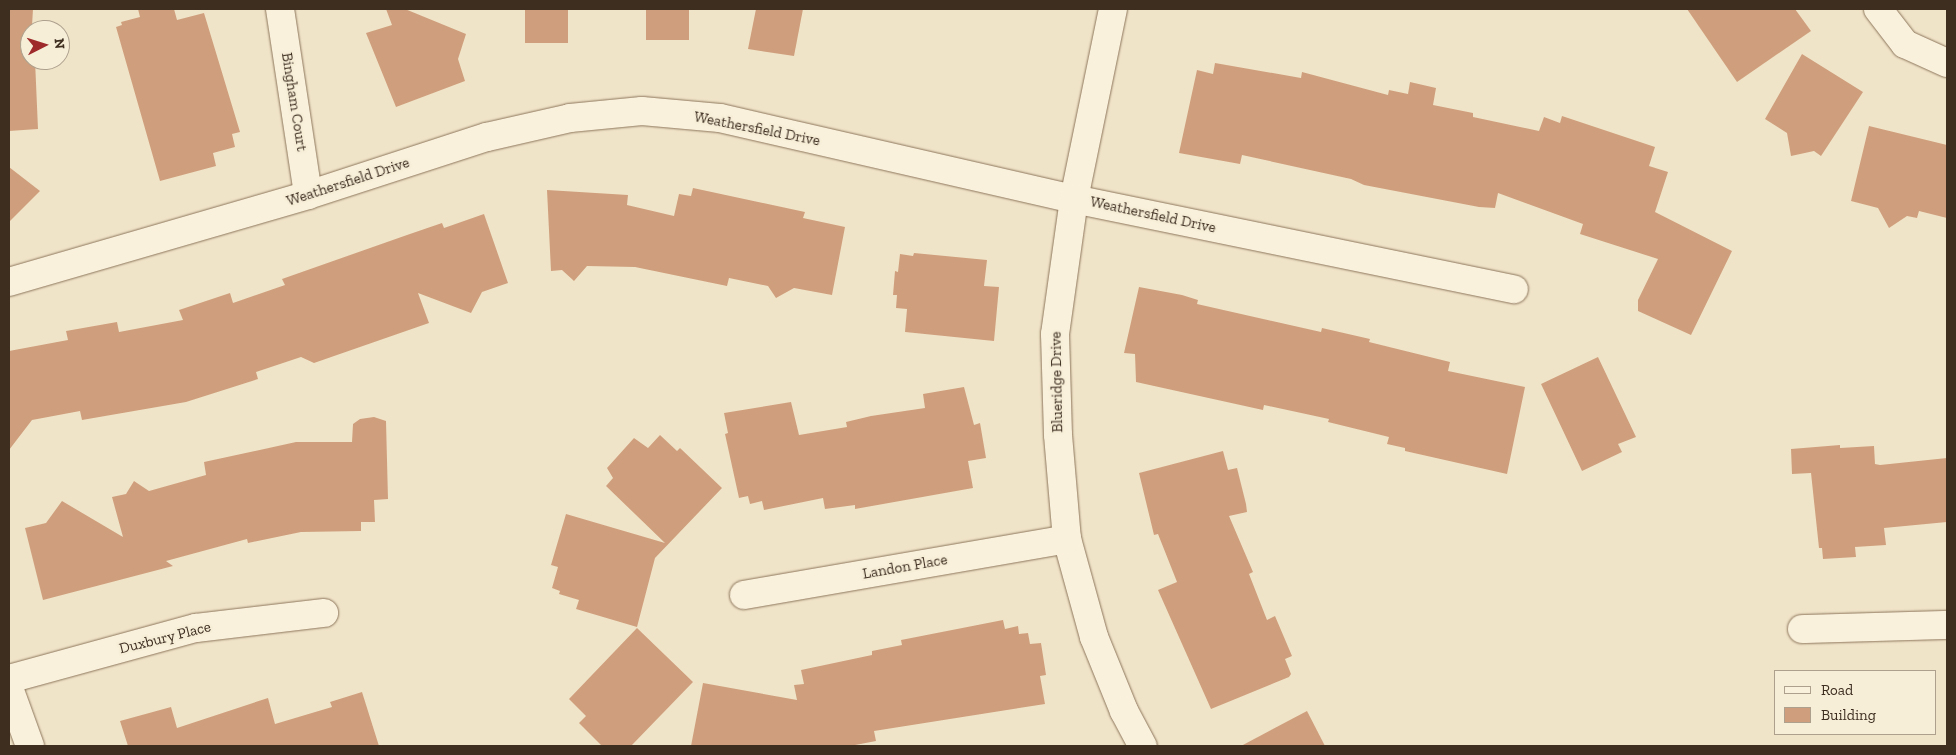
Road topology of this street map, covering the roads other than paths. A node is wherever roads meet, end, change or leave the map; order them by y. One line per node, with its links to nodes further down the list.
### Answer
1 (280, 9): 5 (street, Bingham Court)
2 (1113, 9): 6 (street, Blueridge Drive)
3 (1878, 9): 4 (street)
4 (1947, 63)
5 (308, 195): 6 (street, Weathersfield Drive); 7 (street, Weathersfield Drive)
6 (1074, 199): 8 (street, Weathersfield Drive); 9 (street, Blueridge Drive)
7 (9, 282)
8 (1514, 289)
9 (1067, 539): 10 (street, Landon Place); 17 (street, Blueridge Drive)
10 (744, 595)
11 (324, 613): 14 (street, Duxbury Place)
12 (1947, 624): 13 (street)
13 (1802, 629)
14 (9, 679)
15 (9, 688): 16 (street)
16 (30, 746)
17 (1143, 746)

